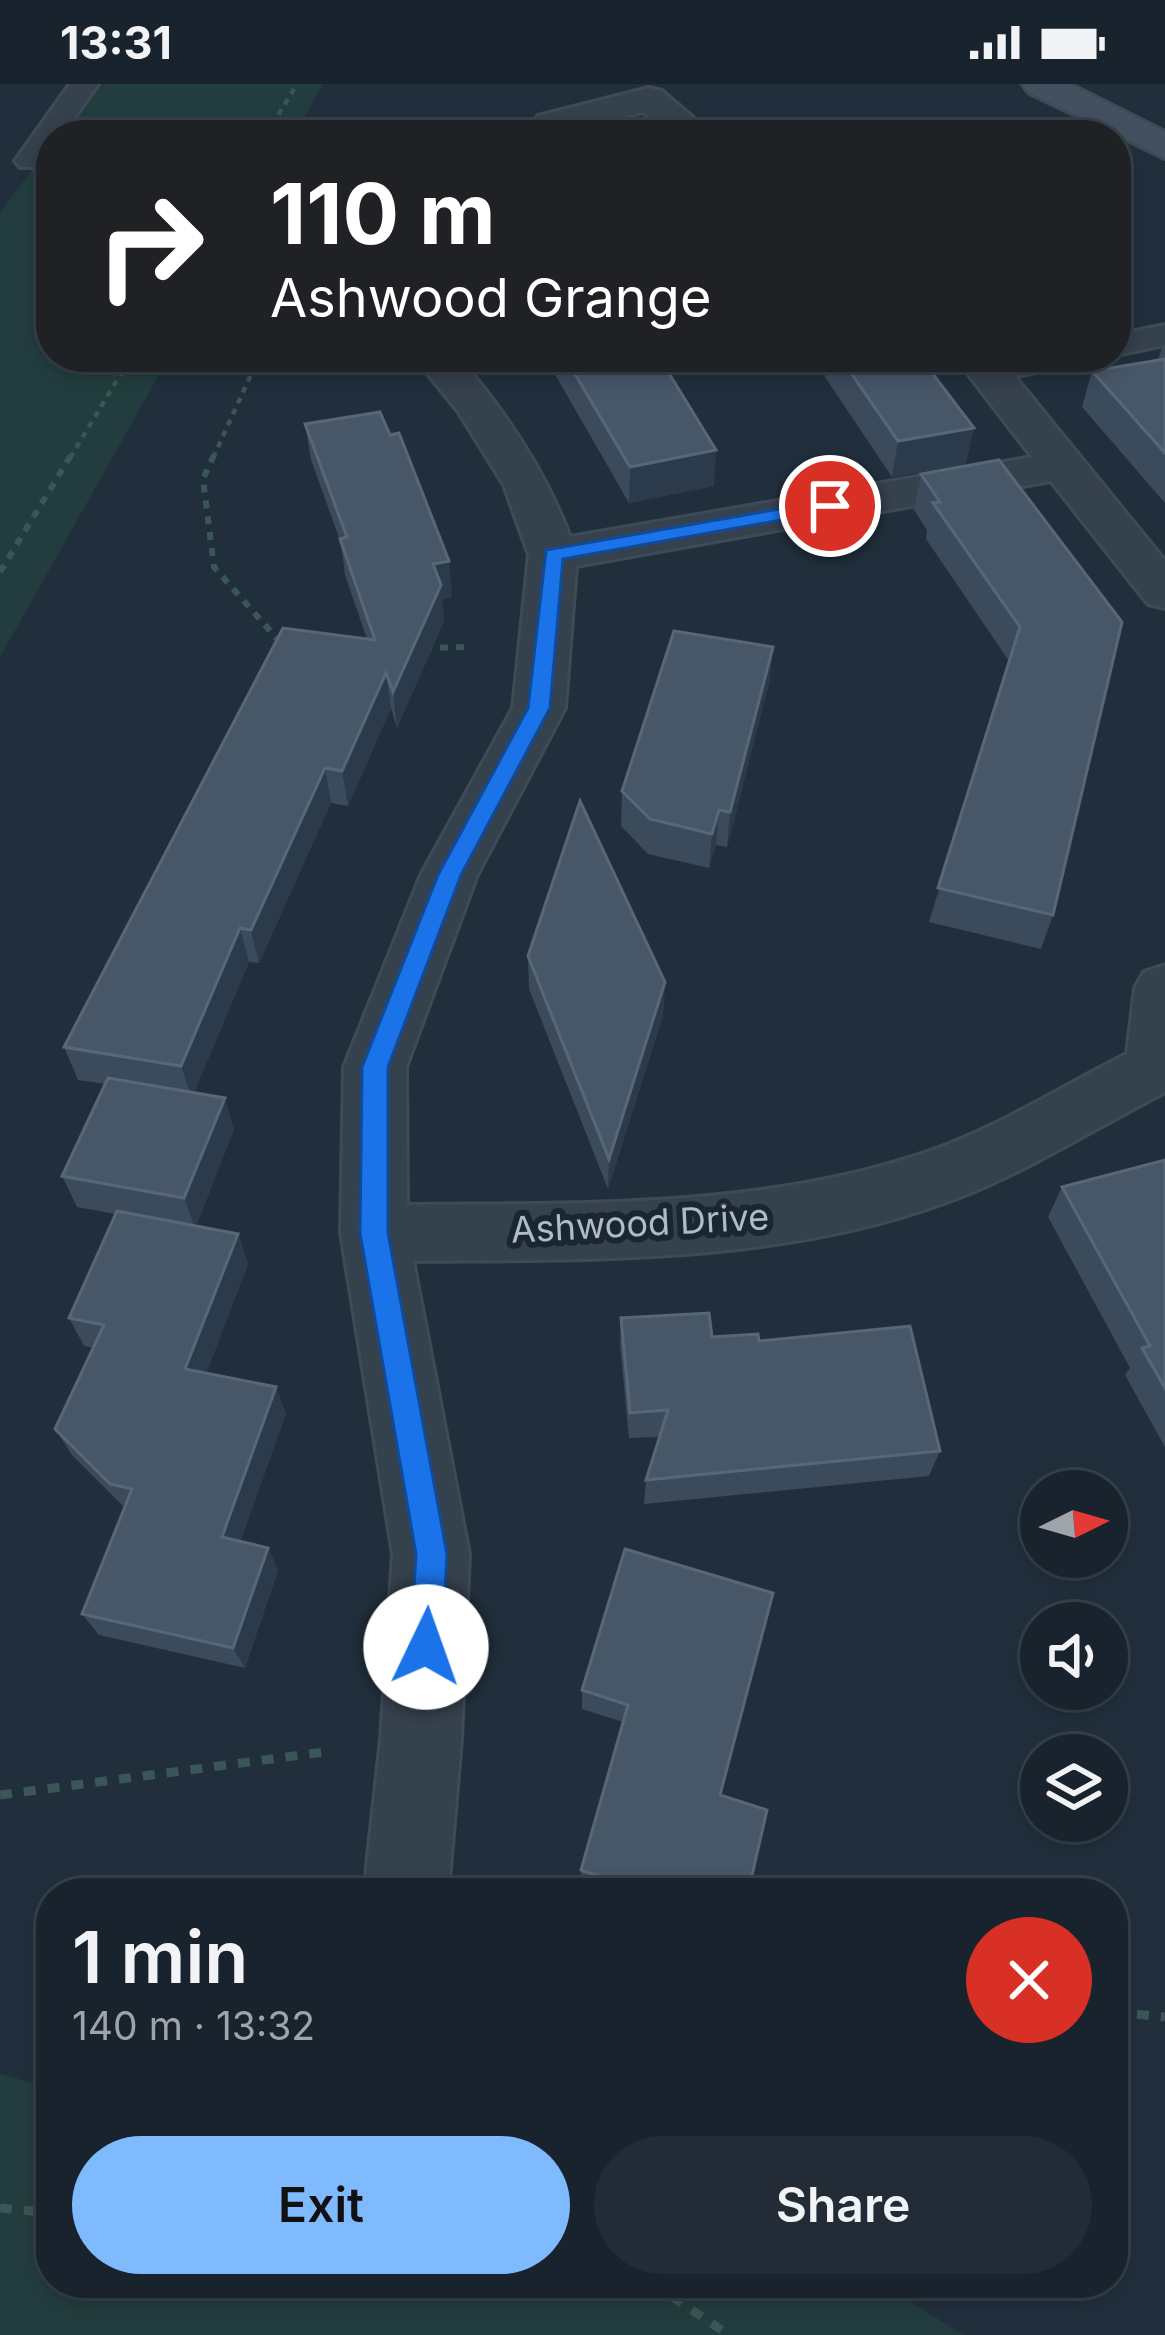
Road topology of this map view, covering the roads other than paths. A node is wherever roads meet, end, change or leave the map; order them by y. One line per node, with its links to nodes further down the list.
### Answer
1 (84, 84): 3 (lane)
2 (1041, 84): 6 (street)
3 (59, 120)
4 (567, 120): 5 (street)
5 (676, 120)
6 (1112, 120)
7 (1131, 130): 8 (street)
8 (1165, 147)
9 (36, 152): 10 (lane)
10 (30, 161)
11 (1165, 335): 12 (lane)
12 (1131, 342)
13 (448, 372): 16 (street)
14 (987, 372): 15 (street)
15 (1060, 466): 16 (street); 17 (street)
16 (553, 555): 20 (street)
17 (1165, 593)
18 (1165, 988): 19 (street, Ashwood Drive)
19 (1160, 1072): 20 (street, Ashwood Drive)
20 (374, 1233): 21 (street)
21 (407, 1878)

